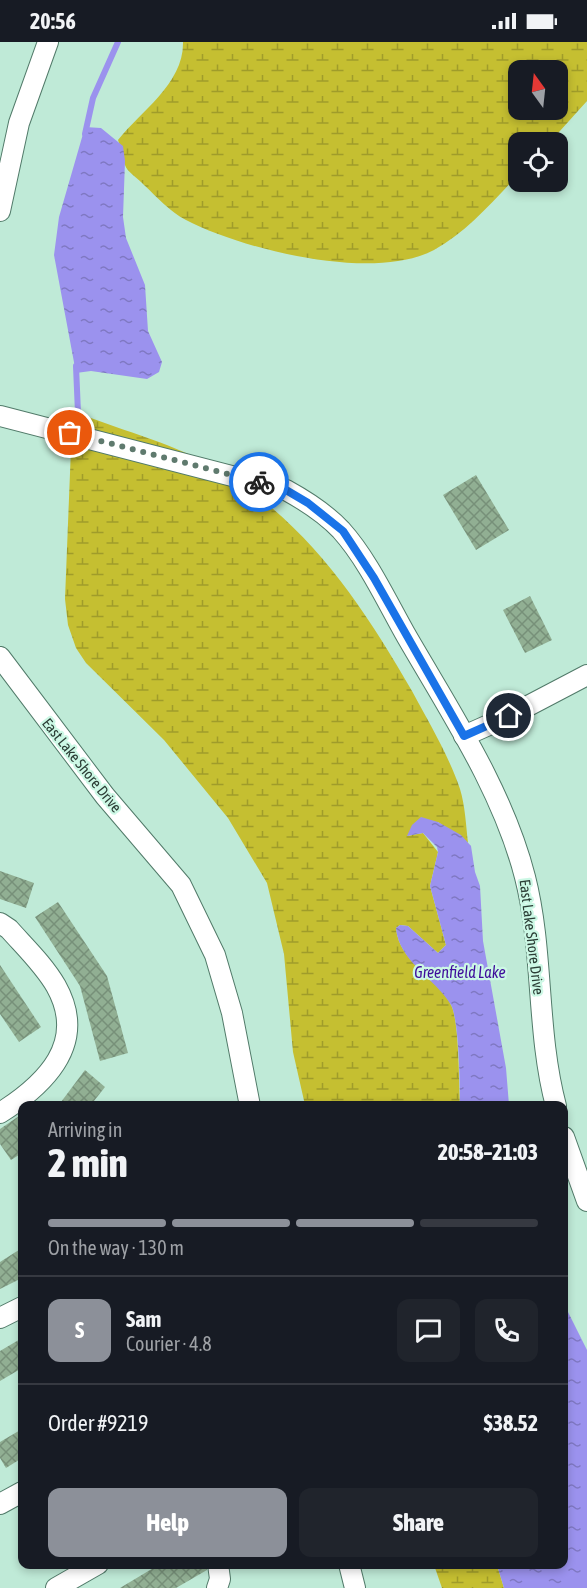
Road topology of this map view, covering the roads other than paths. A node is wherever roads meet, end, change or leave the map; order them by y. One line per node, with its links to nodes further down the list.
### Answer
1 (48, 42): 2 (street)
2 (0, 211)
3 (0, 416): 6 (street, East Lake Shore Drive)
4 (0, 657): 8 (street, East Lake Shore Drive)
5 (587, 675): 6 (street)
6 (464, 736): 9 (street, East Lake Shore Drive)
7 (0, 923): 10 (street)
8 (249, 1101)
9 (555, 1101)
10 (0, 1113)
11 (568, 1148): 12 (street)
12 (587, 1201)
13 (18, 1309): 14 (street)
14 (0, 1318)
15 (18, 1494): 16 (street)
16 (0, 1504)
17 (90, 1569): 20 (street)
18 (219, 1569): 21 (street)
19 (350, 1569): 22 (street)
20 (64, 1586)
21 (217, 1588)
22 (355, 1588)

